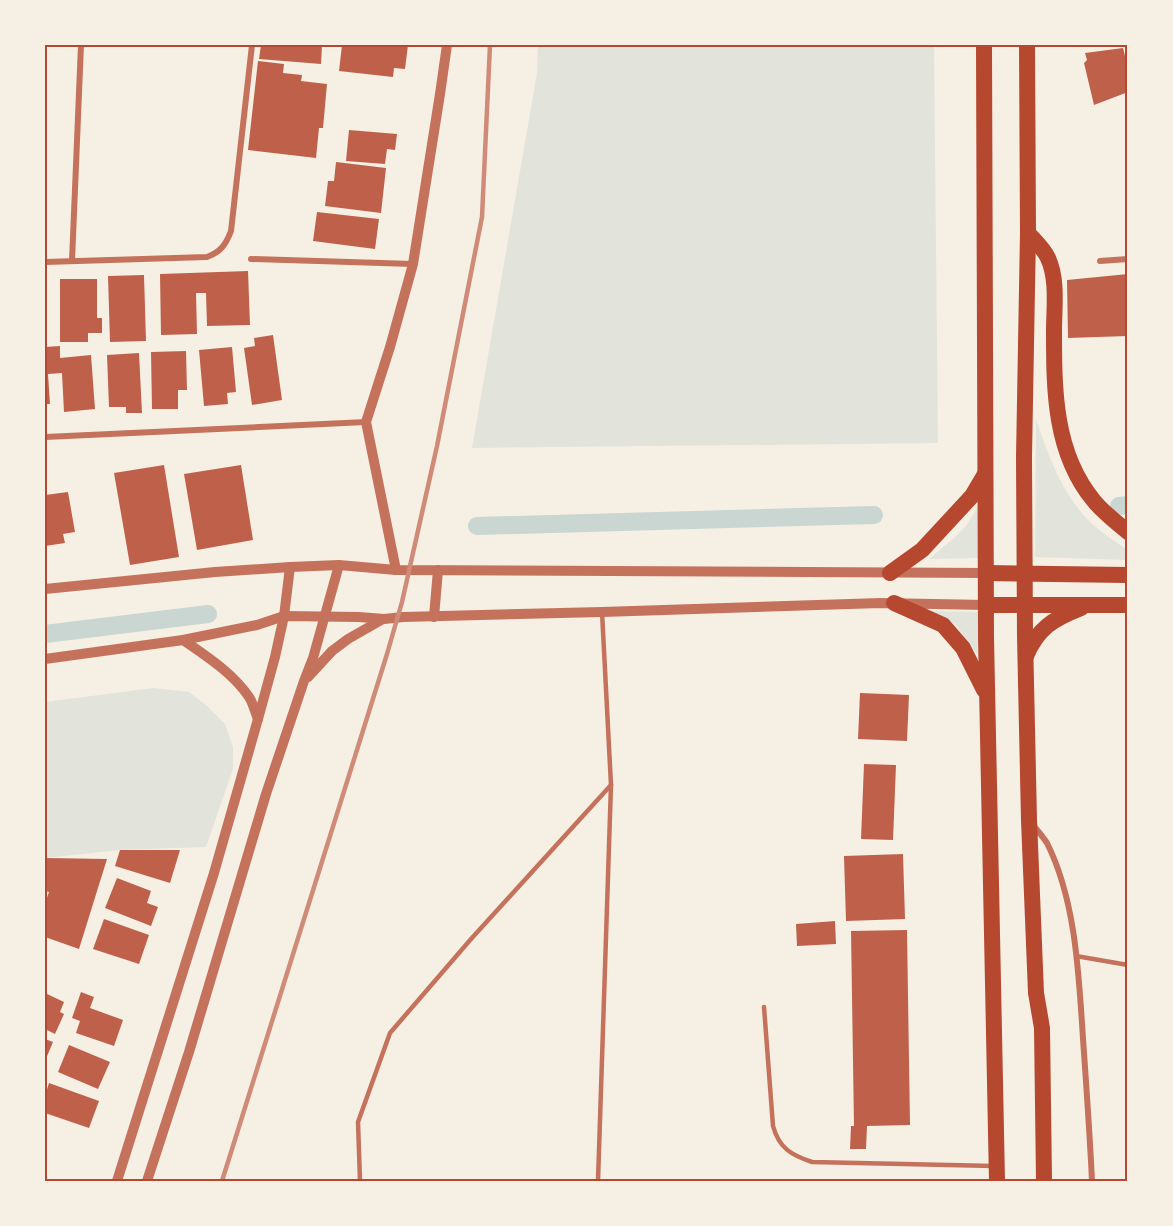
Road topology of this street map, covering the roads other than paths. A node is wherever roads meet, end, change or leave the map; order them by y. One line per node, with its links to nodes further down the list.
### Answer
1 (81, 45): 9 (street)
2 (252, 45): 9 (street)
3 (447, 45): 12 (street)
4 (984, 45): 15 (highway)
5 (1027, 45): 6 (highway)
6 (1028, 233): 16 (highway); 23 (highway)
7 (251, 259): 12 (street)
8 (1128, 259): 10 (street)
9 (72, 261): 11 (street)
10 (1100, 261)
11 (45, 262)
12 (412, 264): 13 (street)
13 (366, 422): 14 (street); 19 (street)
14 (45, 437)
15 (986, 473): 21 (highway); 22 (highway)
16 (1128, 532)
17 (339, 565): 18 (street); 19 (street); 33 (street)
18 (290, 567): 25 (street); 32 (street)
19 (396, 570): 20 (street)
20 (438, 570): 21 (street); 34 (street)
21 (890, 573): 22 (street)
22 (986, 573): 23 (highway); 27 (highway)
23 (1024, 574): 24 (highway); 28 (highway)
24 (1128, 575)
25 (45, 589)
26 (894, 603): 27 (street); 31 (street); 40 (highway)
27 (986, 604): 28 (highway); 40 (highway)
28 (1024, 604): 29 (highway); 37 (highway)
29 (1092, 604): 30 (highway); 37 (highway)
30 (1128, 605)
31 (602, 612): 34 (street); 42 (lane)
32 (284, 616): 33 (street); 36 (street); 41 (street)
33 (324, 617): 35 (street); 39 (street)
34 (434, 617): 35 (street)
35 (384, 619): 39 (street)
36 (183, 640): 38 (street); 41 (street)
37 (1025, 657): 43 (highway)
38 (45, 659)
39 (304, 681): 49 (street)
40 (987, 694): 47 (highway)
41 (258, 719): 48 (street)
42 (611, 785): 50 (lane); 51 (lane)
43 (1029, 820): 44 (street); 52 (highway)
44 (1076, 956): 45 (lane); 53 (street)
45 (1128, 965)
46 (764, 1007): 47 (lane)
47 (997, 1174)
48 (117, 1181)
49 (147, 1181)
50 (360, 1181)
51 (598, 1181)
52 (1044, 1181)
53 (1092, 1181)

